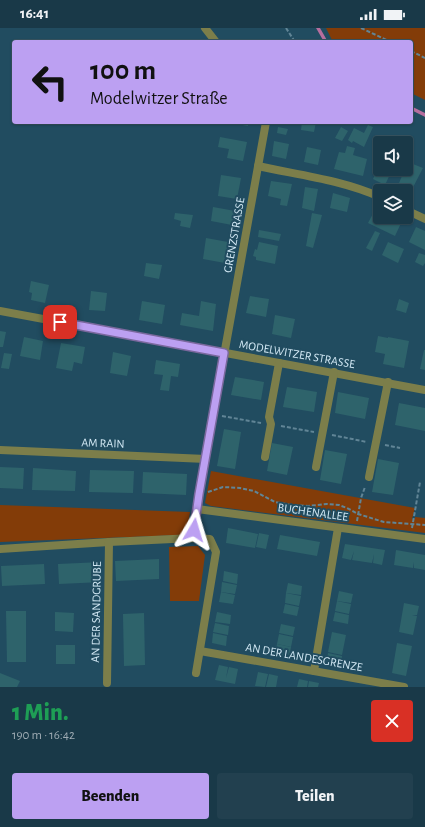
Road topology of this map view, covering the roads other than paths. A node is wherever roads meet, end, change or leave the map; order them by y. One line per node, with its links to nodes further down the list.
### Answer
1 (205, 28): 2 (street)
2 (214, 40)
3 (266, 124): 4 (street, GRENZSTRASSE)
4 (258, 166): 5 (street); 9 (street, GRENZSTRASSE)
5 (373, 194)
6 (413, 213): 7 (street)
7 (425, 219)
8 (0, 311): 9 (street, MODELWITZER STRASSE)
9 (224, 353): 10 (street, MODELWITZER STRASSE); 16 (street)
10 (279, 363): 11 (street, MODELWITZER STRASSE); 15 (street)
11 (334, 372): 12 (street, MODELWITZER STRASSE); 17 (street)
12 (388, 382): 13 (street, MODELWITZER STRASSE); 18 (street)
13 (425, 390)
14 (0, 450): 16 (street, AM RAIN)
15 (265, 457)
16 (206, 459): 19 (street)
17 (316, 467)
18 (369, 477)
19 (197, 509): 20 (street, BUCHENALLEE); 21 (street)
20 (338, 528): 22 (street, BUCHENALLEE); 26 (street)
21 (194, 538): 23 (street); 25 (street)
22 (425, 539)
23 (108, 542): 24 (street); 28 (street, AN DER SANDGRUBE)
24 (0, 549)
25 (200, 651): 26 (street, AN DER LANDESGRENZE); 27 (street)
26 (314, 671): 29 (street, AN DER LANDESGRENZE)
27 (196, 673)
28 (107, 683)
29 (404, 687)

